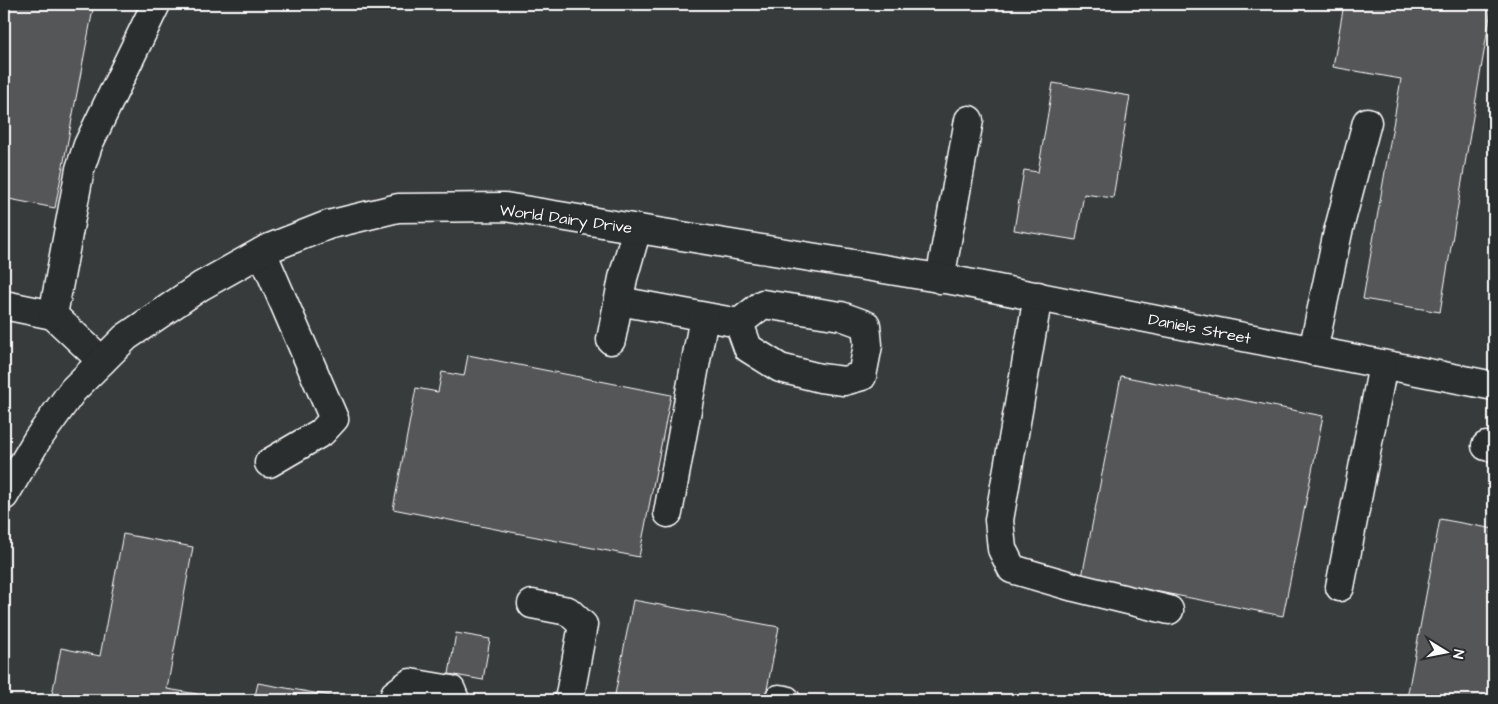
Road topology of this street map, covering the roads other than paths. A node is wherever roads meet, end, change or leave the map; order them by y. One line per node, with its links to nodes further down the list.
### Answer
1 (156, 4): 11 (street)
2 (969, 120): 7 (street)
3 (1367, 122): 15 (street)
4 (637, 229): 5 (street, World Dairy Drive); 6 (street, World Dairy Drive); 9 (street)
5 (262, 252): 16 (street, World Dairy Drive); 19 (street)
6 (906, 274): 7 (street, Daniels Street)
7 (940, 279): 8 (street, Daniels Street)
8 (1038, 296): 15 (street, Daniels Street); 24 (street)
9 (619, 301): 12 (street); 14 (street)
10 (4, 305): 11 (street)
11 (54, 315): 16 (street)
12 (704, 317): 13 (street); 21 (street)
13 (739, 323)
14 (611, 340)
15 (1313, 351): 17 (street, Daniels Street)
16 (102, 361): 20 (street, World Dairy Drive)
17 (1383, 365): 18 (street, Daniels Street); 22 (street)
18 (1494, 386)
19 (269, 463)
20 (4, 496)
21 (668, 513)
22 (1340, 587)
23 (532, 604): 27 (street)
24 (1169, 610)
25 (394, 700): 26 (street)
26 (456, 700)
27 (569, 700)

